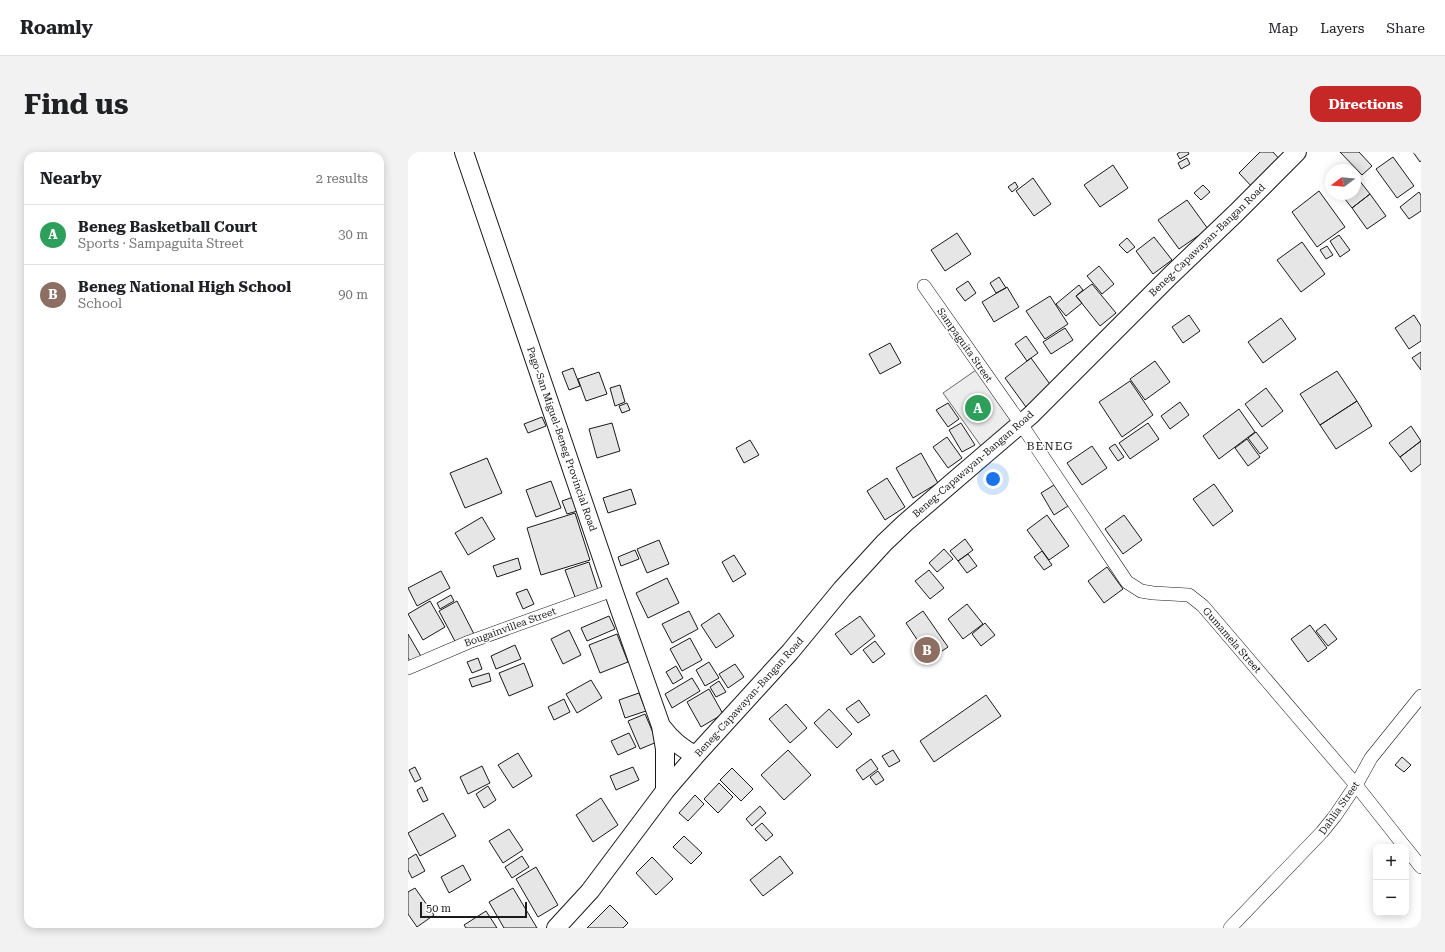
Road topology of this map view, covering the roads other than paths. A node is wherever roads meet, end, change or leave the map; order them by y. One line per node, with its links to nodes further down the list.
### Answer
1 (464, 152): 5 (street, Pago-San Miguel-Beneg Provincial Road)
2 (1297, 152): 4 (street, Beneg-Capawayan-Bangan Road)
3 (924, 286): 4 (street, Sampaguita Street)
4 (1021, 424): 9 (street, Beneg-Capawayan-Bangan Road); 10 (street, Gumamela Street)
5 (613, 590): 6 (street, Bougainvillea Street); 8 (street, Pago-San Miguel-Beneg Provincial Road)
6 (408, 668)
7 (1421, 696): 10 (street, Dahlia Street)
8 (661, 726): 9 (street); 11 (street)
9 (696, 755): 11 (street, Beneg-Capawayan-Bangan Road)
10 (1356, 784): 12 (street, Gumamela Street); 16 (street, Dahlia Street)
11 (665, 791): 15 (street, Beneg-Capawayan-Bangan Road)
12 (1403, 844)
13 (1409, 852): 14 (street, Gumamela Street)
14 (1421, 867)
15 (556, 928)
16 (1230, 928)

